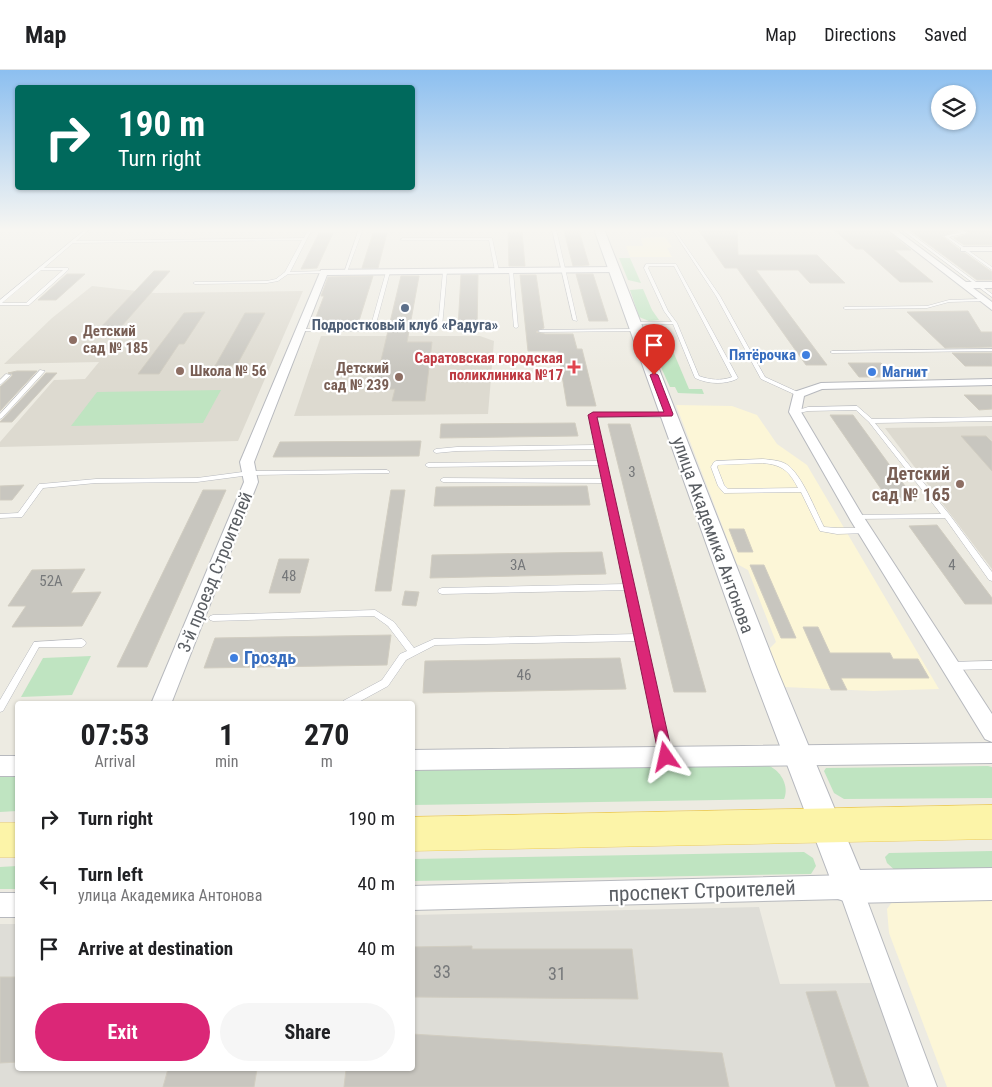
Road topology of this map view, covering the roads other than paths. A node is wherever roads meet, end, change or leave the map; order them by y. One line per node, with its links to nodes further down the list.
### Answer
1 (33, 276): 21 (lane)
2 (58, 276): 21 (lane)
3 (282, 276): 15 (lane)
4 (322, 276): 29 (street, 3-й проезд Строителей)
5 (387, 276): 29 (lane)
6 (445, 276): 26 (lane)
7 (511, 276): 27 (lane)
8 (565, 276): 24 (lane)
9 (617, 276): 28 (main road, улица Академика Антонова)
10 (650, 276): 25 (lane)
11 (681, 276): 25 (lane)
12 (705, 276): 37 (lane)
13 (952, 276): 18 (street)
14 (968, 276): 16 (lane)
15 (195, 283)
16 (978, 285): 17 (street); 18 (street); 19 (lane)
17 (992, 285)
18 (963, 286): 20 (street)
19 (992, 296)
20 (982, 300): 22 (lane); 23 (street)
21 (0, 303)
22 (844, 308)
23 (992, 308)
24 (575, 320)
25 (675, 323): 28 (lane)
26 (440, 327)
27 (516, 327)
28 (636, 327): 30 (lane); 39 (main road, улица Академика Антонова)
29 (299, 330): 48 (street, 3-й проезд Строителей)
30 (540, 331)
31 (992, 350): 32 (lane)
32 (832, 352)
33 (42, 371): 40 (lane)
34 (8, 375): 36 (lane)
35 (992, 382): 37 (street)
36 (0, 383)
37 (798, 394): 38 (street)
38 (795, 412): 42 (lane); 54 (street)
39 (669, 414): 43 (lane); 69 (main road, улица Академика Антонова)
40 (0, 417)
41 (992, 419): 42 (lane)
42 (871, 421): 53 (lane)
43 (600, 447): 44 (lane); 45 (lane)
44 (436, 451)
45 (603, 463): 46 (lane); 50 (lane)
46 (428, 465)
47 (387, 472): 48 (lane)
48 (250, 473): 52 (lane); 64 (street, 3-й проезд Строителей)
49 (443, 480): 50 (lane)
50 (607, 480): 56 (lane)
51 (802, 490): 51 (lane); 54 (lane)
52 (0, 516)
53 (947, 516): 54 (lane); 55 (lane)
54 (861, 524): 63 (street)
55 (992, 578)
56 (630, 587): 57 (lane); 59 (lane)
57 (442, 591)
58 (213, 618): 61 (lane)
59 (641, 637): 61 (lane); 70 (lane)
60 (82, 643): 66 (lane)
61 (413, 652): 65 (lane)
62 (992, 665): 63 (lane)
63 (950, 666): 67 (street)
64 (163, 701)
65 (352, 701)
66 (0, 708)
67 (992, 732)
68 (992, 753): 69 (street)
69 (799, 755): 70 (street); 75 (main road, улица Академика Антонова)
70 (666, 757): 71 (street)
71 (415, 760)
72 (0, 766): 73 (street)
73 (15, 766)
74 (992, 822): 75 (main road)
75 (825, 825): 76 (main road); 80 (main road, улица Академика Антонова)
76 (415, 834)
77 (0, 840): 78 (main road)
78 (15, 840)
79 (992, 884): 80 (main road, проспект Строителей)
80 (850, 887): 81 (street, проспект Строителей); 84 (street)
81 (415, 898)
82 (0, 905): 83 (street)
83 (15, 905)
84 (923, 1087)

